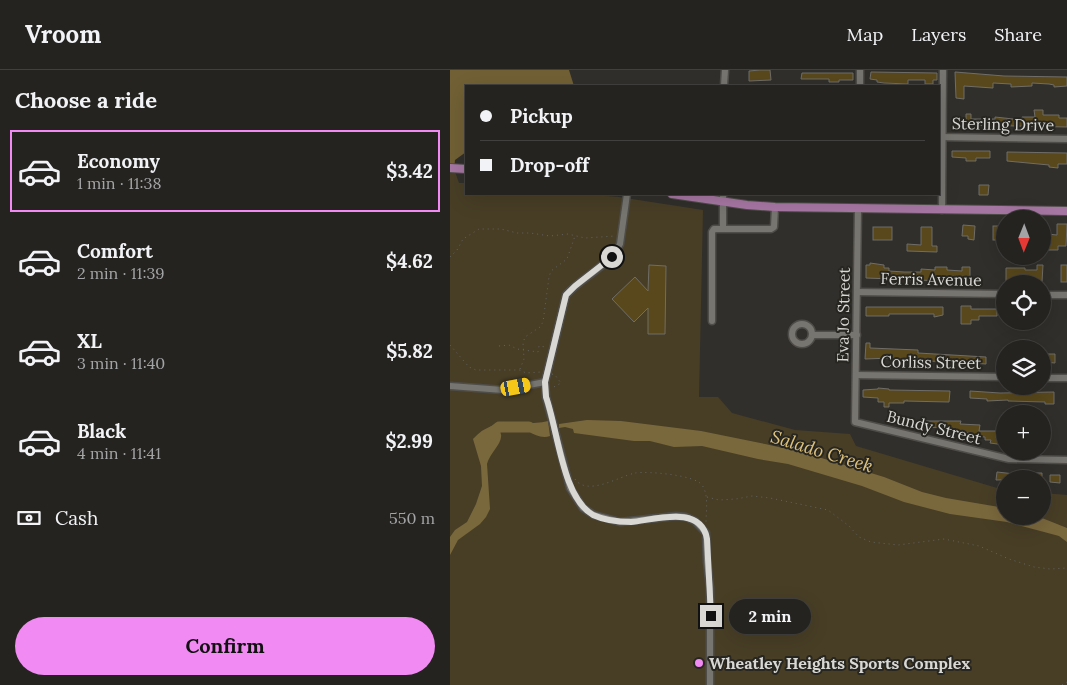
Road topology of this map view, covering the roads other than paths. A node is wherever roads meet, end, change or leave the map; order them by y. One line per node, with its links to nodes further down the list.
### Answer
1 (725, 70): 4 (street)
2 (860, 70): 5 (street)
3 (943, 70): 6 (street)
4 (724, 85)
5 (860, 85)
6 (941, 137): 7 (street, Sterling Drive); 15 (street)
7 (1067, 139)
8 (450, 168): 9 (main road)
9 (465, 168)
10 (627, 195): 29 (street)
11 (685, 195): 12 (main road)
12 (723, 198): 13 (main road); 17 (street)
13 (775, 207): 14 (main road); 17 (street)
14 (858, 208): 15 (main road); 18 (street, Eva Jo Street)
15 (942, 210): 16 (main road)
16 (1067, 212)
17 (723, 228): 22 (street)
18 (857, 292): 19 (street, Ferris Avenue); 24 (street, Eva Jo Street)
19 (996, 294)
20 (1051, 295): 21 (street)
21 (1067, 295)
22 (712, 321)
23 (812, 334): 24 (street)
24 (857, 335): 25 (street, Eva Jo Street)
25 (856, 375): 26 (street, Corliss Street); 31 (street, Eva Jo Street)
26 (996, 377)
27 (1051, 378): 28 (street)
28 (1067, 378)
29 (545, 382): 30 (street); 33 (street)
30 (450, 386)
31 (855, 422): 32 (street, Bundy Street)
32 (1067, 460)
33 (710, 685)

